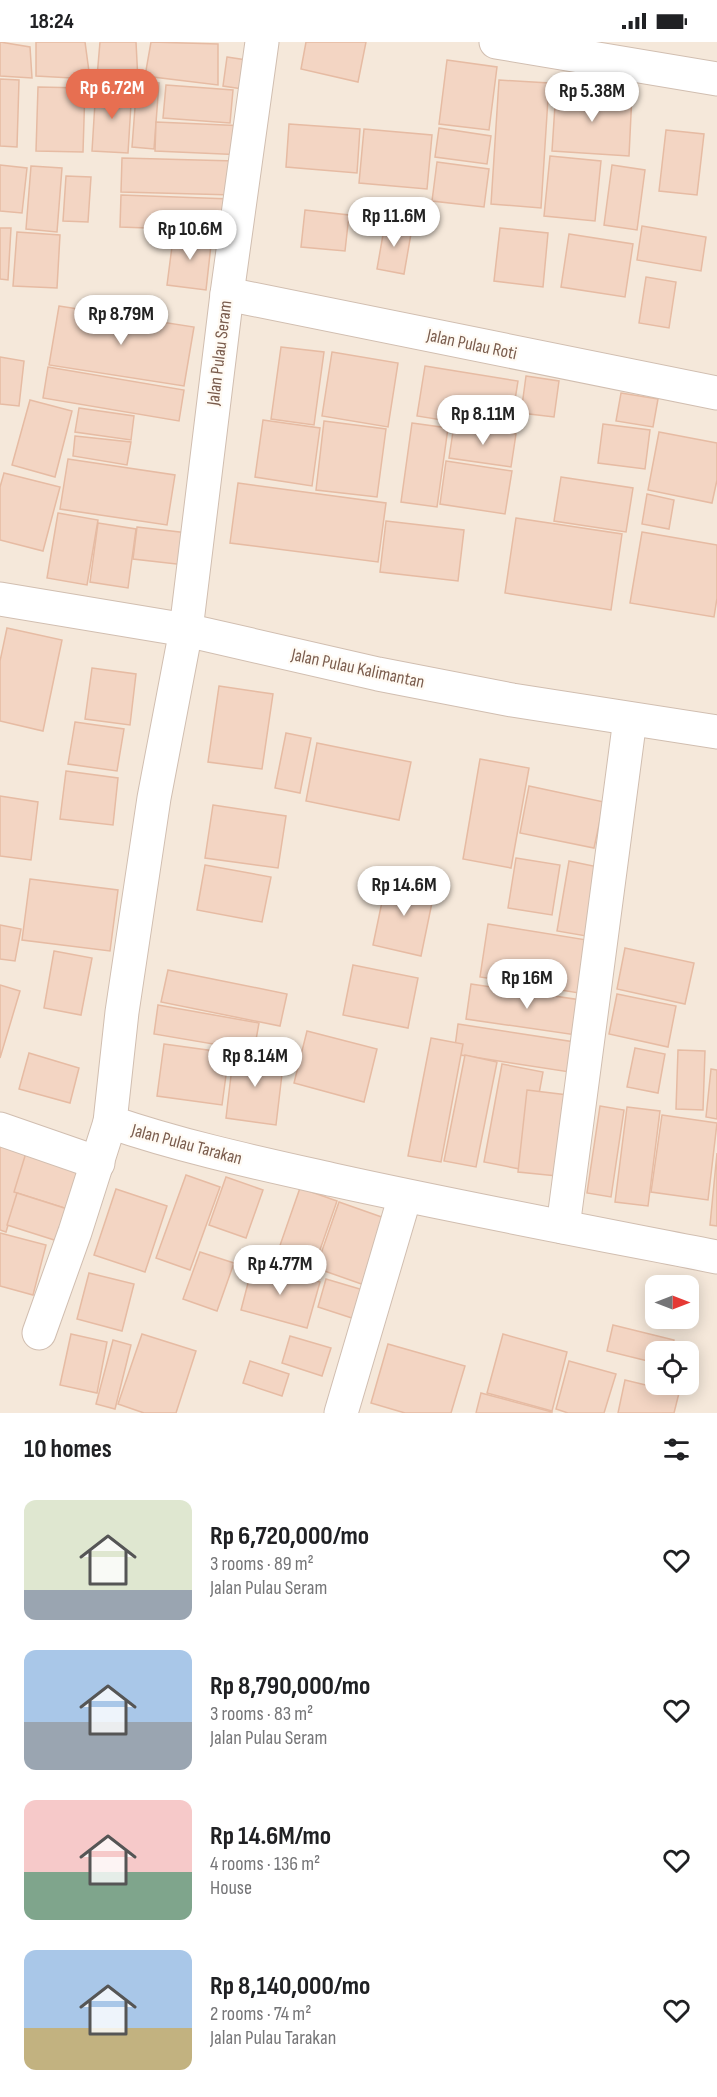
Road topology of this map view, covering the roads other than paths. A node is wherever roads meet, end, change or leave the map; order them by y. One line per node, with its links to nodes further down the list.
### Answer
1 (262, 42): 4 (street, Jalan Pulau Seram)
2 (496, 42): 3 (street)
3 (717, 79)
4 (227, 294): 5 (street, Jalan Pulau Roti); 7 (street, Jalan Pulau Seram)
5 (717, 393)
6 (0, 599): 7 (street, Jalan Pulau Kalimantan)
7 (186, 630): 8 (street, Jalan Pulau Kalimantan); 10 (street, Jalan Pulau Tarakan)
8 (630, 719): 9 (street, Jalan Pulau Kalimantan); 14 (street)
9 (717, 732)
10 (110, 1122): 12 (street); 13 (street, Jalan Pulau Tarakan)
11 (0, 1129): 12 (street)
12 (98, 1163): 16 (street)
13 (405, 1196): 14 (street, Jalan Pulau Tarakan); 17 (street)
14 (563, 1227): 15 (street, Jalan Pulau Tarakan)
15 (717, 1257)
16 (39, 1333)
17 (341, 1413)

